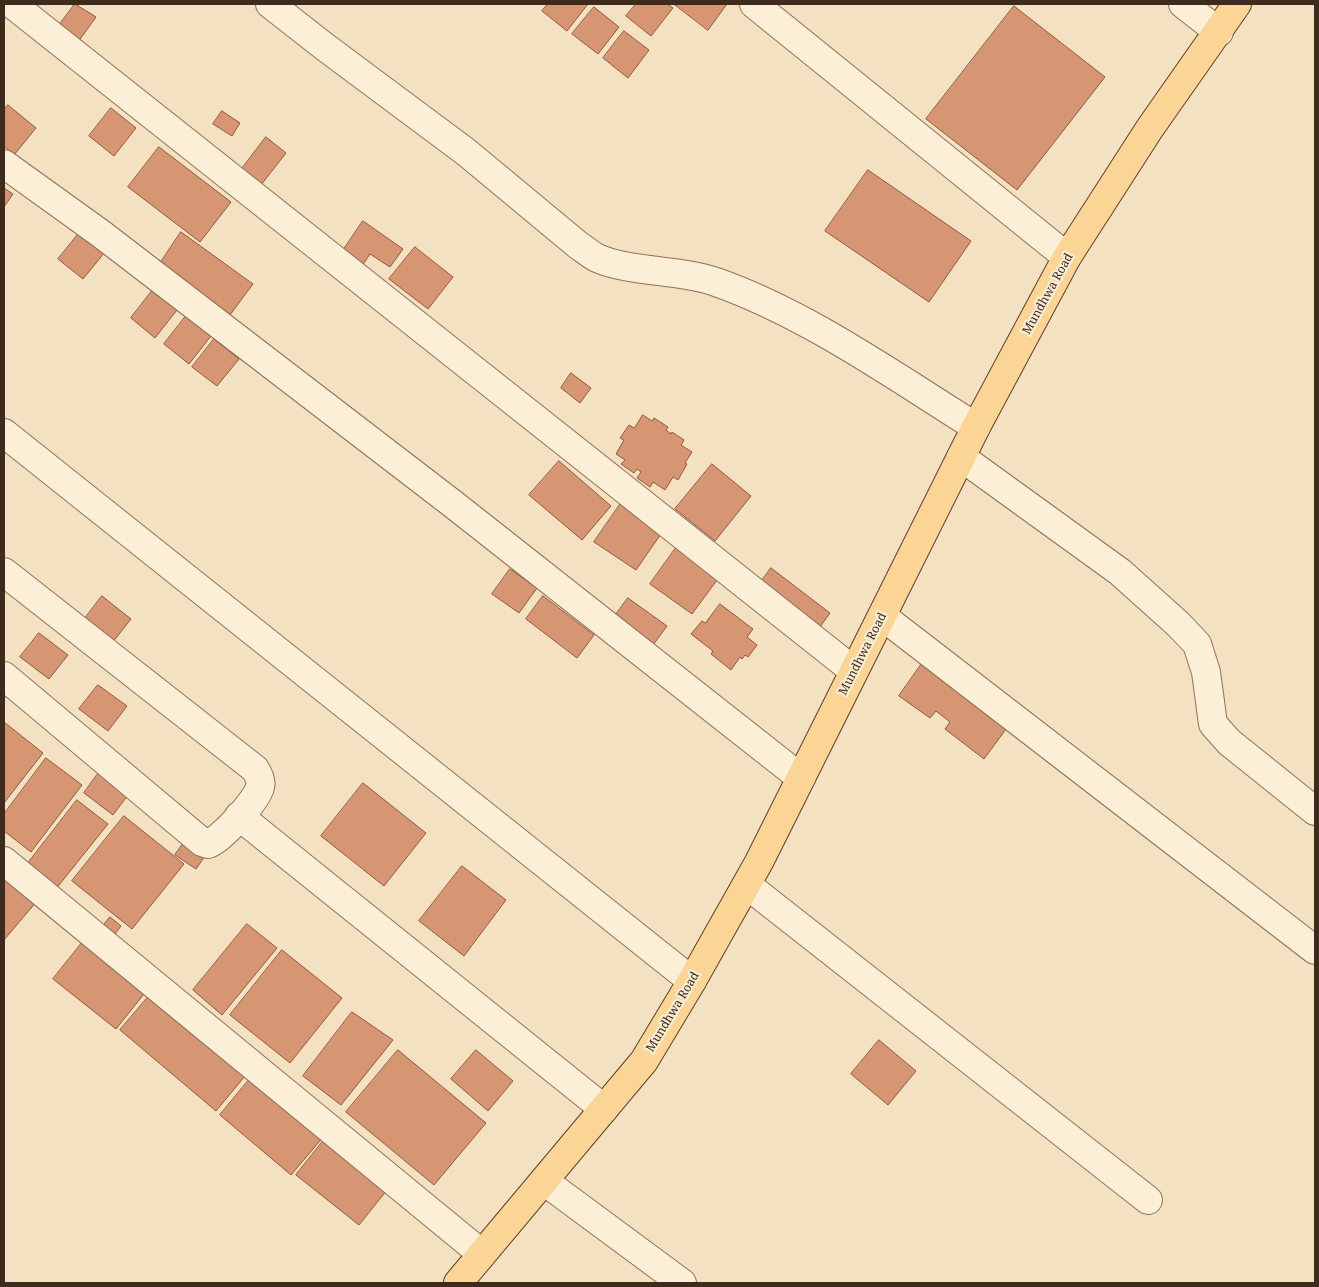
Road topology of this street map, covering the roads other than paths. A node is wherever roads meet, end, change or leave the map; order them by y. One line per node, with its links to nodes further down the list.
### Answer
1 (12, 4): 14 (street)
2 (270, 4): 9 (street)
3 (754, 4): 8 (street)
4 (1183, 4): 6 (street)
5 (1237, 4): 6 (main road, Mundhwa Road)
6 (1219, 32): 8 (main road, Mundhwa Road)
7 (4, 164): 16 (street)
8 (1068, 257): 9 (main road, Mundhwa Road)
9 (976, 426): 11 (main road, Mundhwa Road)
10 (4, 433): 22 (street)
11 (961, 457): 13 (main road, Mundhwa Road); 17 (street)
12 (5, 575): 18 (street)
13 (882, 616): 14 (main road, Mundhwa Road); 21 (street)
14 (854, 671): 16 (main road, Mundhwa Road)
15 (4, 676): 18 (street)
16 (801, 778): 20 (main road, Mundhwa Road)
17 (1315, 811)
18 (239, 816): 23 (street)
19 (4, 861): 26 (street)
20 (746, 884): 22 (main road, Mundhwa Road); 25 (street)
21 (1315, 950)
22 (692, 981): 23 (main road, Mundhwa Road)
23 (604, 1109): 24 (main road, Mundhwa Road)
24 (544, 1181): 26 (main road, Mundhwa Road); 28 (street)
25 (1148, 1200)
26 (482, 1254): 27 (main road, Mundhwa Road)
27 (460, 1283)
28 (682, 1283)

